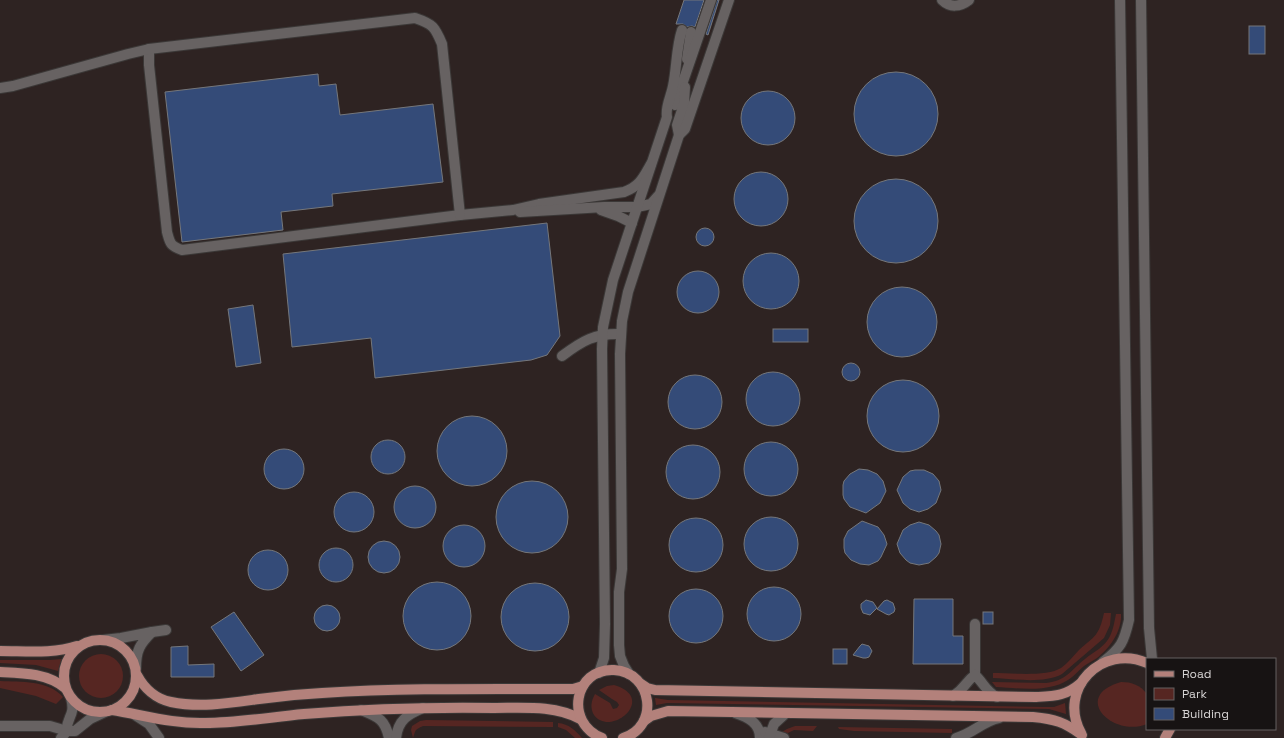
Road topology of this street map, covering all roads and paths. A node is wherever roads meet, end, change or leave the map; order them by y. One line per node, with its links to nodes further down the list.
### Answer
1 (712, 0): 8 (street)
2 (729, 0): 11 (street)
3 (942, 0): 4 (street)
4 (969, 0)
5 (1120, 0): 31 (street)
6 (1141, 0): 29 (street)
7 (149, 49): 9 (street); 18 (street); 18 (street)
8 (686, 73): 10 (street); 10 (street); 11 (street)
9 (0, 88)
10 (666, 117): 12 (street)
11 (679, 135): 15 (street)
12 (651, 164): 13 (street); 14 (street)
13 (595, 196): 14 (street); 17 (street)
14 (638, 202): 15 (street); 16 (street); 19 (street)
15 (653, 206): 20 (street)
16 (587, 207): 17 (street); 19 (street)
17 (513, 210): 18 (street)
18 (460, 215)
19 (632, 223): 21 (street)
20 (621, 334): 21 (street); 35 (street)
21 (603, 335): 22 (street); 34 (street)
22 (562, 356)
23 (975, 624): 36 (street)
24 (166, 630): 25 (street)
25 (152, 632): 26 (street); 32 (street)
26 (103, 640): 27 (main road); 32 (main road)
27 (81, 645): 28 (main road); 40 (main road)
28 (0, 651)
29 (1152, 658)
30 (1146, 663): 31 (main road)
31 (1101, 664): 37 (main road)
32 (136, 671): 39 (main road); 46 (main road)
33 (0, 672): 40 (main road)
34 (599, 673): 35 (main road); 39 (main road)
35 (629, 674): 38 (main road)
36 (975, 675): 41 (street); 42 (street)
37 (1081, 683): 42 (main road); 57 (main road)
38 (641, 684): 41 (main road); 54 (main road)
39 (583, 686): 51 (main road)
40 (65, 688): 43 (main road)
41 (953, 696): 42 (main road)
42 (997, 697)
43 (71, 698): 46 (main road); 55 (street)
44 (424, 708): 45 (main road); 51 (main road); 60 (street)
45 (361, 710): 49 (main road); 59 (street)
46 (109, 711): 49 (main road); 55 (street)
47 (735, 713): 48 (main road); 53 (street); 54 (main road)
48 (786, 713): 50 (main road); 56 (street)
49 (136, 715): 58 (street)
50 (1010, 716): 57 (main road); 65 (street)
51 (580, 719): 61 (main road)
52 (0, 726): 55 (street)
53 (756, 726): 56 (street); 63 (street)
54 (641, 729): 62 (main road)
55 (64, 735)
56 (770, 736): 64 (street)
57 (1083, 737)
58 (159, 738)
59 (389, 738)
60 (396, 738)
61 (602, 738)
62 (623, 738)
63 (760, 738)
64 (784, 738)
65 (956, 738)

